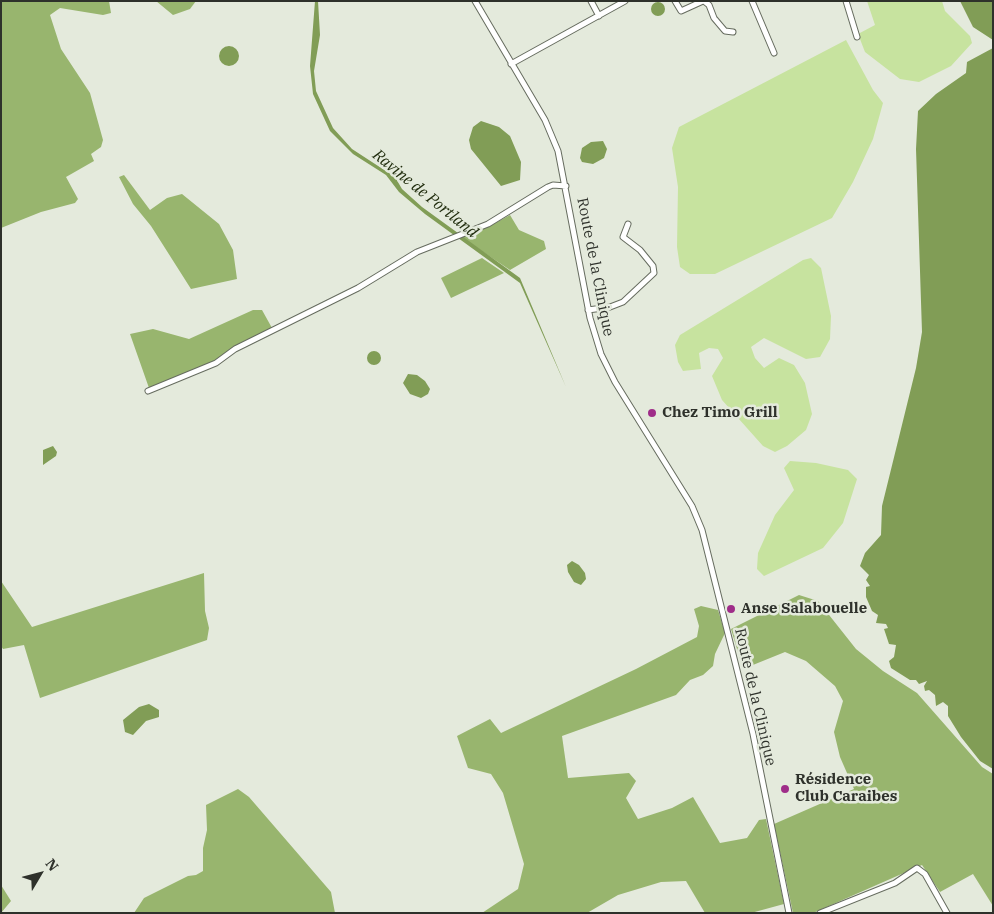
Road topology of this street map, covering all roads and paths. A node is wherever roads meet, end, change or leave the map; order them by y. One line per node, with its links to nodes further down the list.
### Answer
1 (483, 1): 8 (street)
2 (591, 1): 9 (street)
3 (625, 1): 9 (street)
4 (675, 1): 5 (street)
5 (703, 1): 10 (street)
6 (752, 1): 12 (street)
7 (846, 1): 11 (street)
8 (476, 3): 13 (street, Route de la Clinique)
9 (599, 16): 13 (street)
10 (733, 32)
11 (857, 38)
12 (774, 53)
13 (511, 64): 14 (street, Route de la Clinique)
14 (566, 186): 16 (street, Route de la Clinique); 17 (street)
15 (628, 224): 16 (street)
16 (588, 310): 18 (street, Route de la Clinique)
17 (148, 391)
18 (789, 913)
19 (820, 913): 20 (street)
20 (947, 913)

